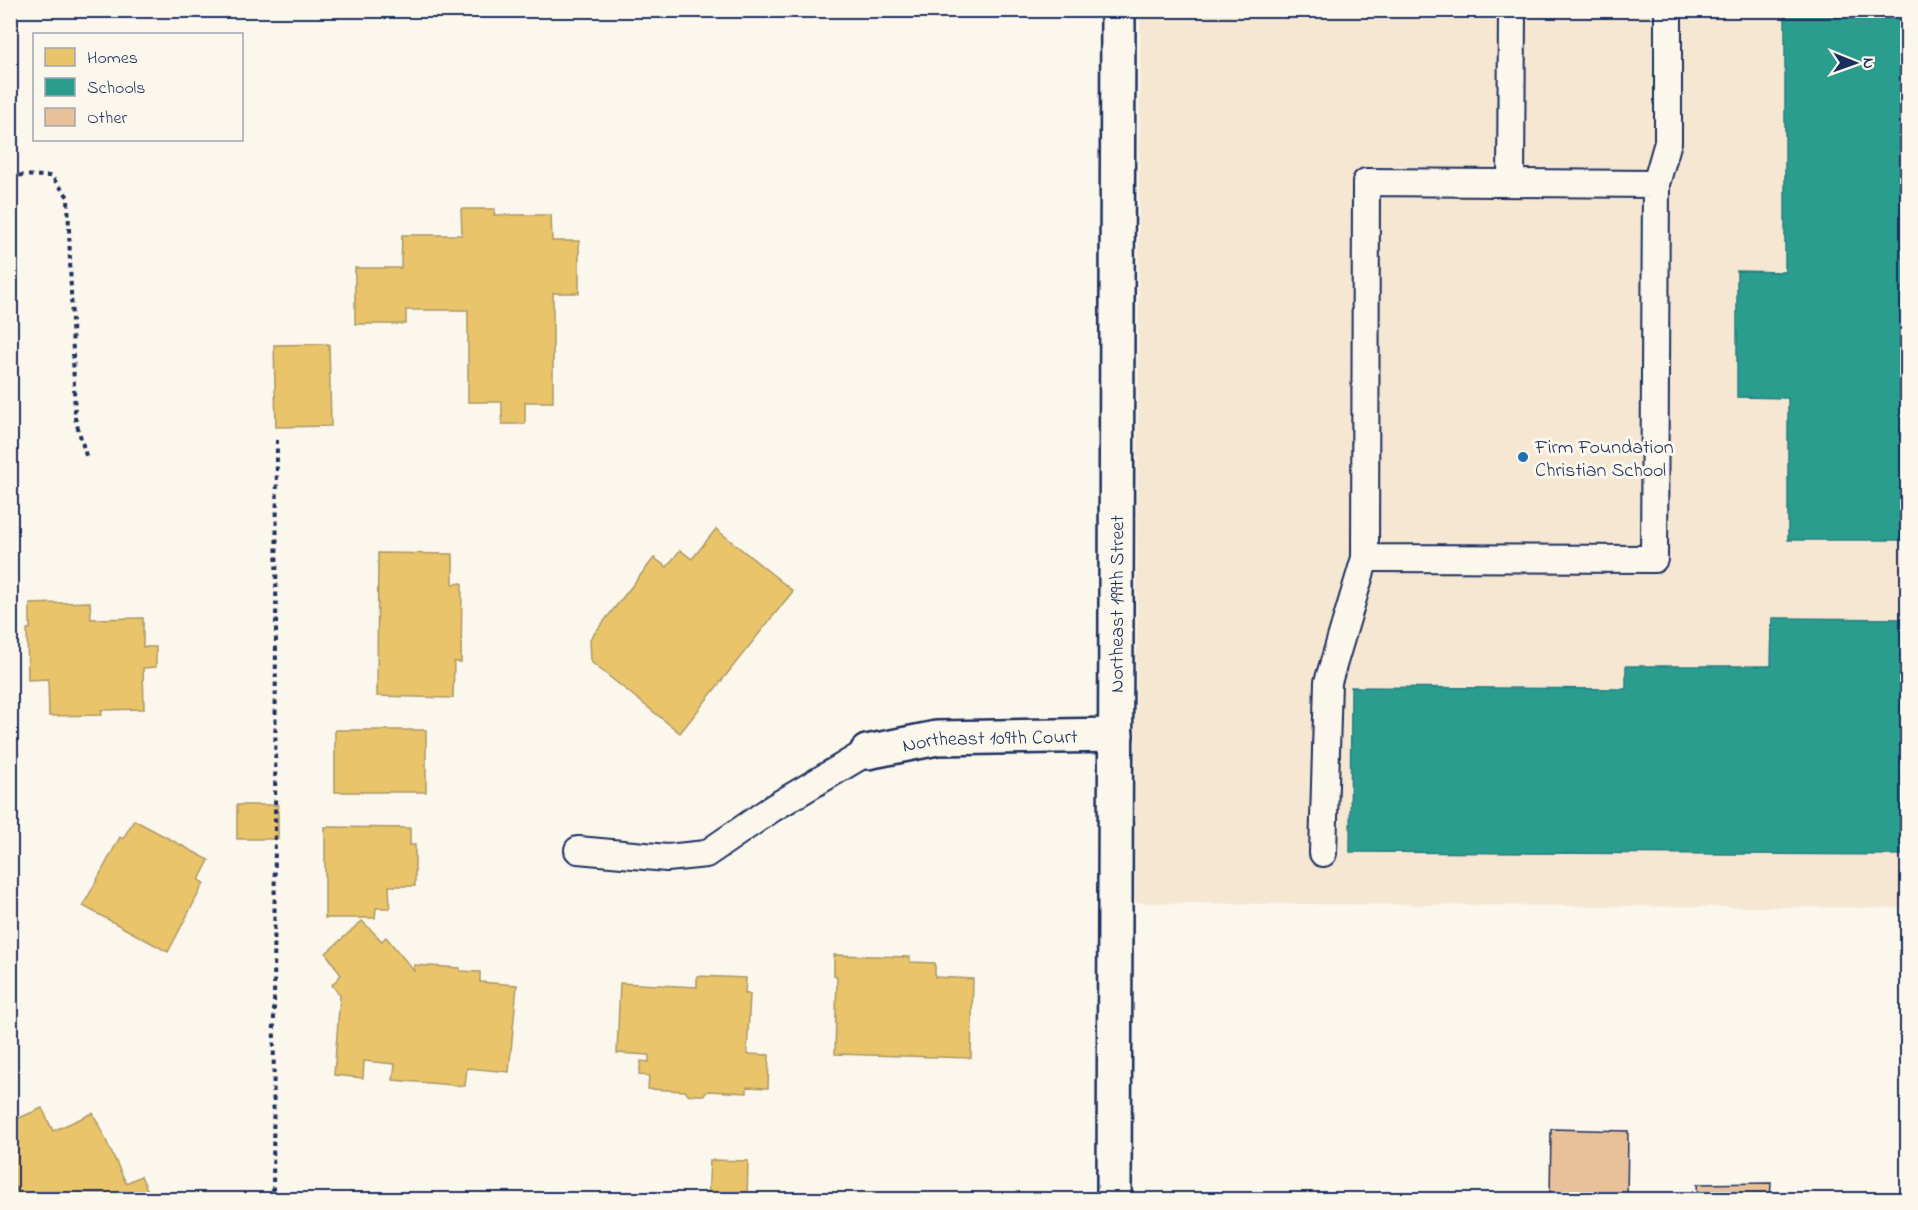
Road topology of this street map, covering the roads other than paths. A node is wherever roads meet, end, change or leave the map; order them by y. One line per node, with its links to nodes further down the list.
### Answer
1 (1118, 10): 7 (main road, Northeast 199th Street)
2 (1512, 10): 4 (lane)
3 (1668, 10): 5 (lane)
4 (1511, 183): 5 (lane); 6 (lane)
5 (1656, 184): 6 (lane)
6 (1365, 558): 10 (lane)
7 (1116, 735): 8 (main road, Northeast 109th Court); 11 (main road, Northeast 199th Street)
8 (867, 752): 9 (lane)
9 (578, 850)
10 (1323, 853)
11 (1114, 1200)

